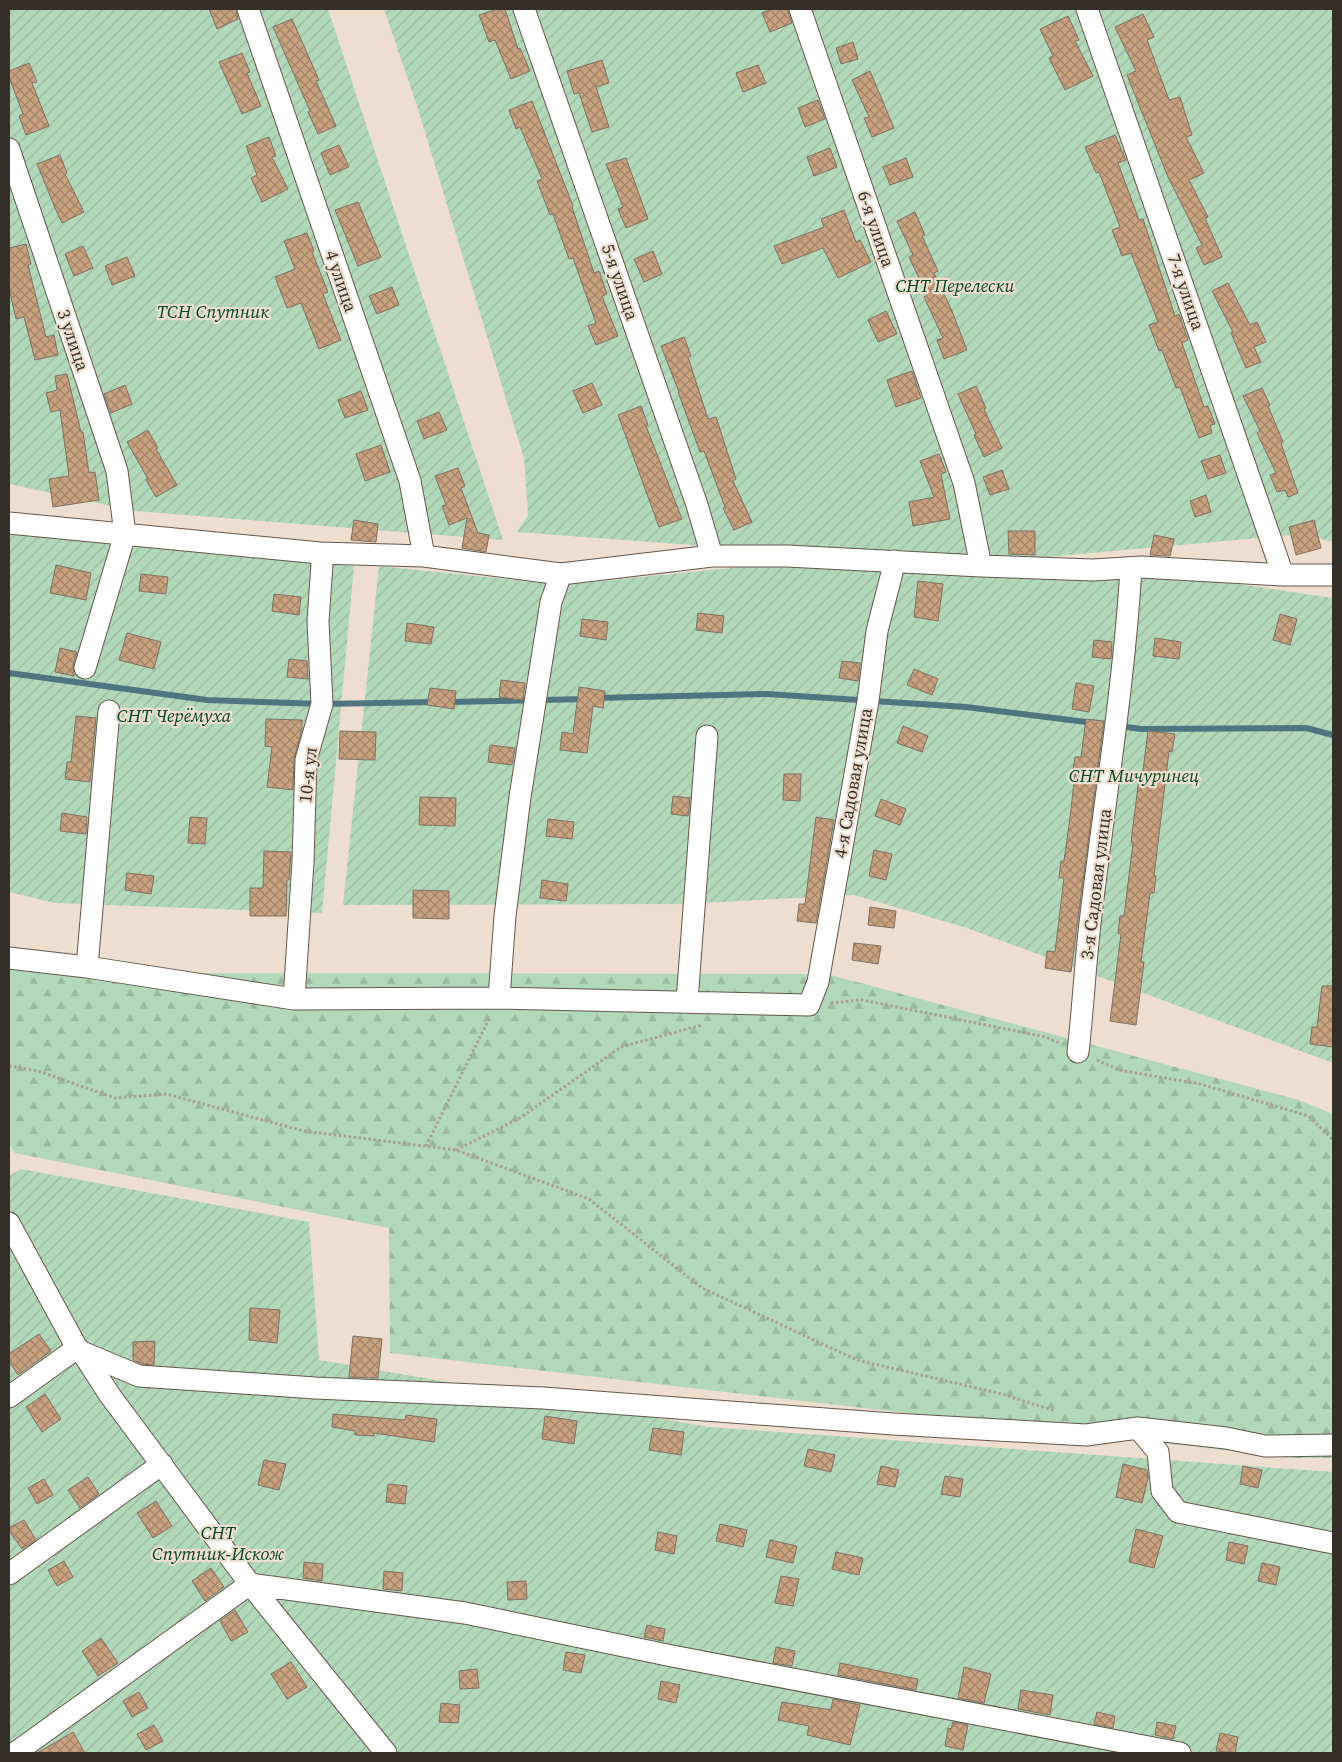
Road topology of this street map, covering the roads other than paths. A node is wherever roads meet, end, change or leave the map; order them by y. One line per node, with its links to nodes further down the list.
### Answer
1 (248, 9): 9 (street, 4 улица)
2 (524, 9): 10 (street, 5-я улица)
3 (800, 9): 12 (street, 6-я улица)
4 (1088, 9): 15 (street, 7-я улица)
5 (9, 149): 7 (street, 3 улица)
6 (9, 523): 7 (street)
7 (125, 534): 8 (street); 17 (street)
8 (320, 553): 9 (street); 23 (street, 10-я ул)
9 (424, 556): 14 (street)
10 (712, 556): 11 (street); 14 (street)
11 (895, 561): 12 (street); 24 (street, 4-я Садовая улица)
12 (981, 566): 13 (street)
13 (1131, 568): 15 (street); 25 (street, 3-я Садовая улица)
14 (561, 574): 22 (street)
15 (1283, 575): 16 (street)
16 (1333, 575)
17 (85, 668)
18 (109, 711): 21 (street)
19 (707, 736): 24 (street)
20 (9, 958): 21 (street)
21 (87, 967): 23 (street)
22 (499, 998): 23 (street); 24 (street)
23 (294, 1000)
24 (687, 1001)
25 (1078, 1052)
26 (9, 1223): 27 (street)
27 (80, 1350): 28 (street); 29 (street); 31 (street)
28 (9, 1397)
29 (1138, 1428): 30 (street); 32 (street)
30 (1333, 1445)
31 (162, 1464): 33 (street); 34 (street)
32 (1333, 1543)
33 (9, 1574)
34 (250, 1584): 35 (street); 36 (street); 37 (street)
35 (15, 1753)
36 (386, 1753)
37 (1180, 1753)

